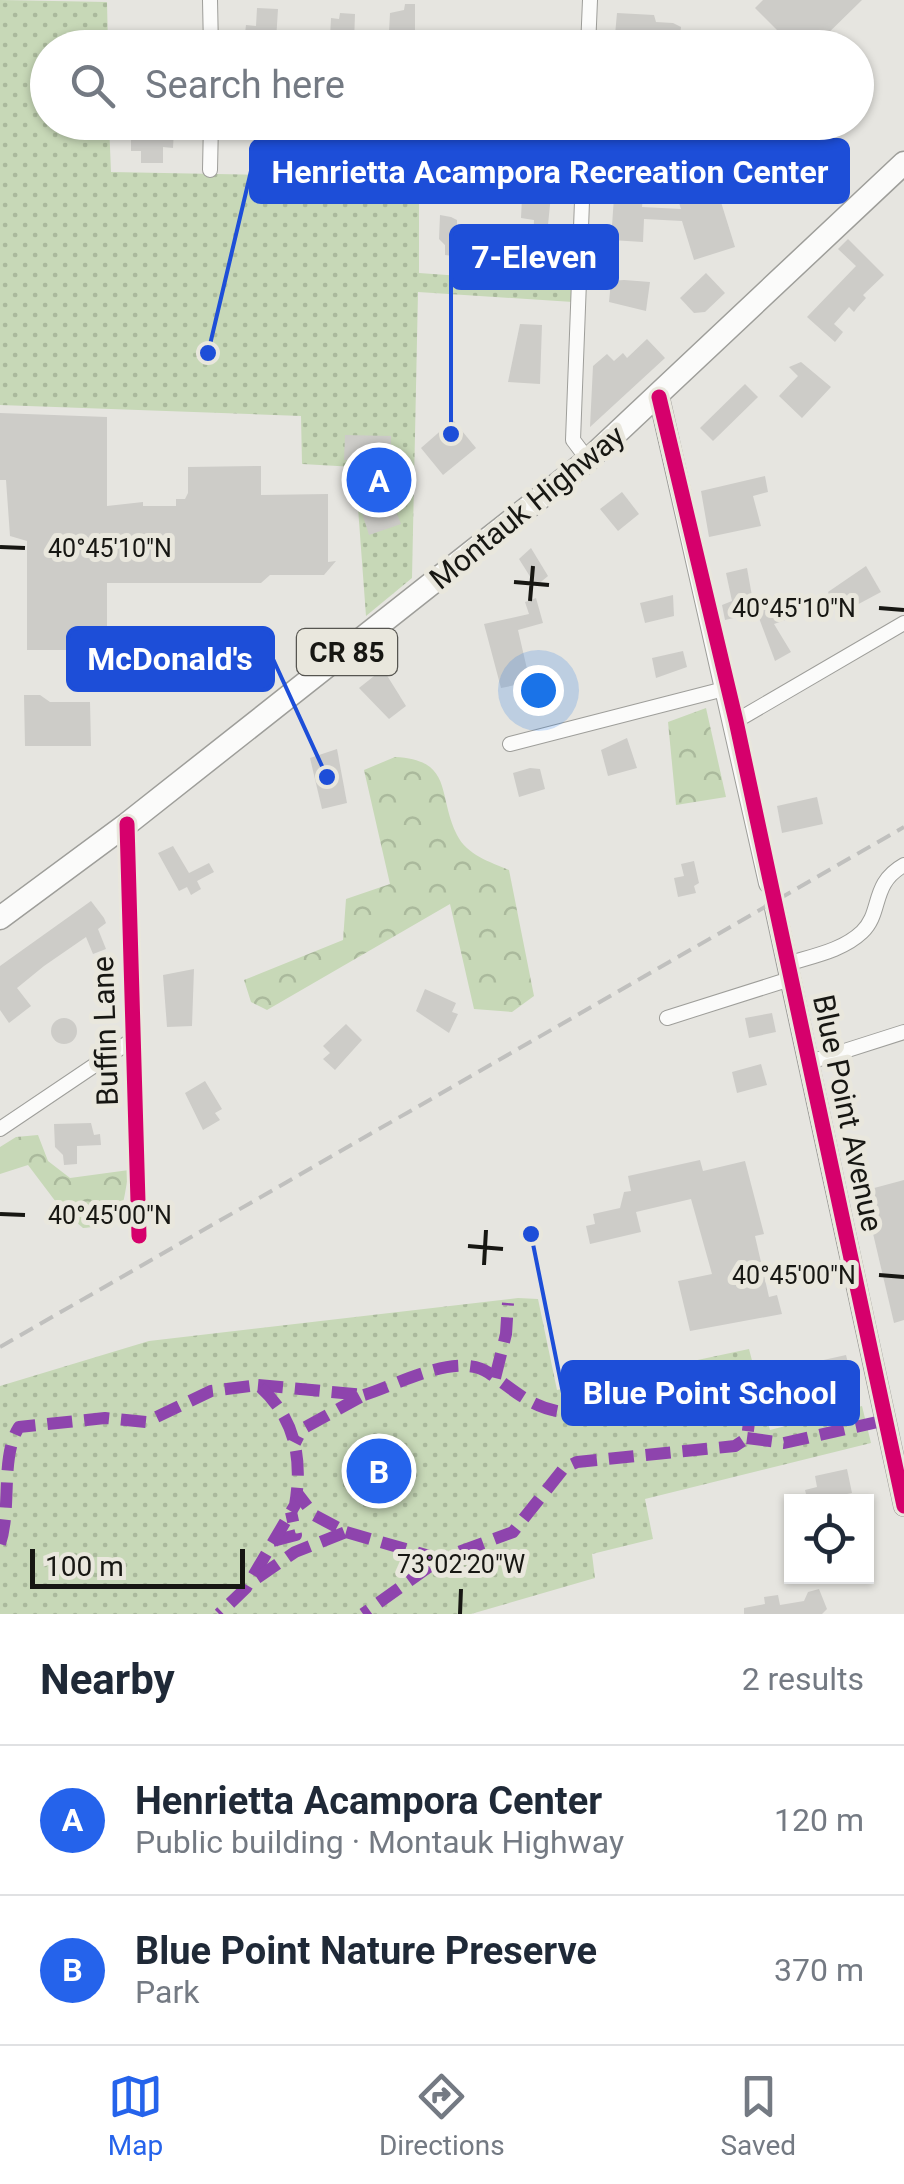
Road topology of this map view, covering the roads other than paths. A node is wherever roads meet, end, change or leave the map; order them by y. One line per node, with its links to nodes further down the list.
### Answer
1 (210, 0): 3 (street)
2 (590, 0): 4 (street)
3 (211, 30)
4 (589, 30)
5 (211, 140): 8 (street)
6 (584, 140): 10 (street)
7 (904, 163): 9 (main road, Montauk Highway / CR 85)
8 (210, 170)
9 (659, 397): 10 (main road, Montauk Highway / CR 85); 12 (street)
10 (588, 460): 15 (main road, Montauk Highway / CR 85)
11 (904, 623): 13 (street)
12 (728, 688): 13 (street); 14 (street)
13 (736, 721): 17 (street)
14 (510, 744)
15 (127, 824): 19 (main road, CR 85); 23 (street, Buffin Lane)
16 (904, 865): 20 (street)
17 (770, 883)
18 (775, 908): 20 (street, Blue Point Avenue)
19 (0, 918)
20 (788, 971): 21 (street); 24 (street, Blue Point Avenue)
21 (667, 1018)
22 (904, 1032): 24 (street)
23 (132, 1040): 25 (street); 26 (street, Buffin Lane)
24 (810, 1062): 27 (street, Blue Point Avenue)
25 (0, 1129)
26 (139, 1236)
27 (904, 1506)

